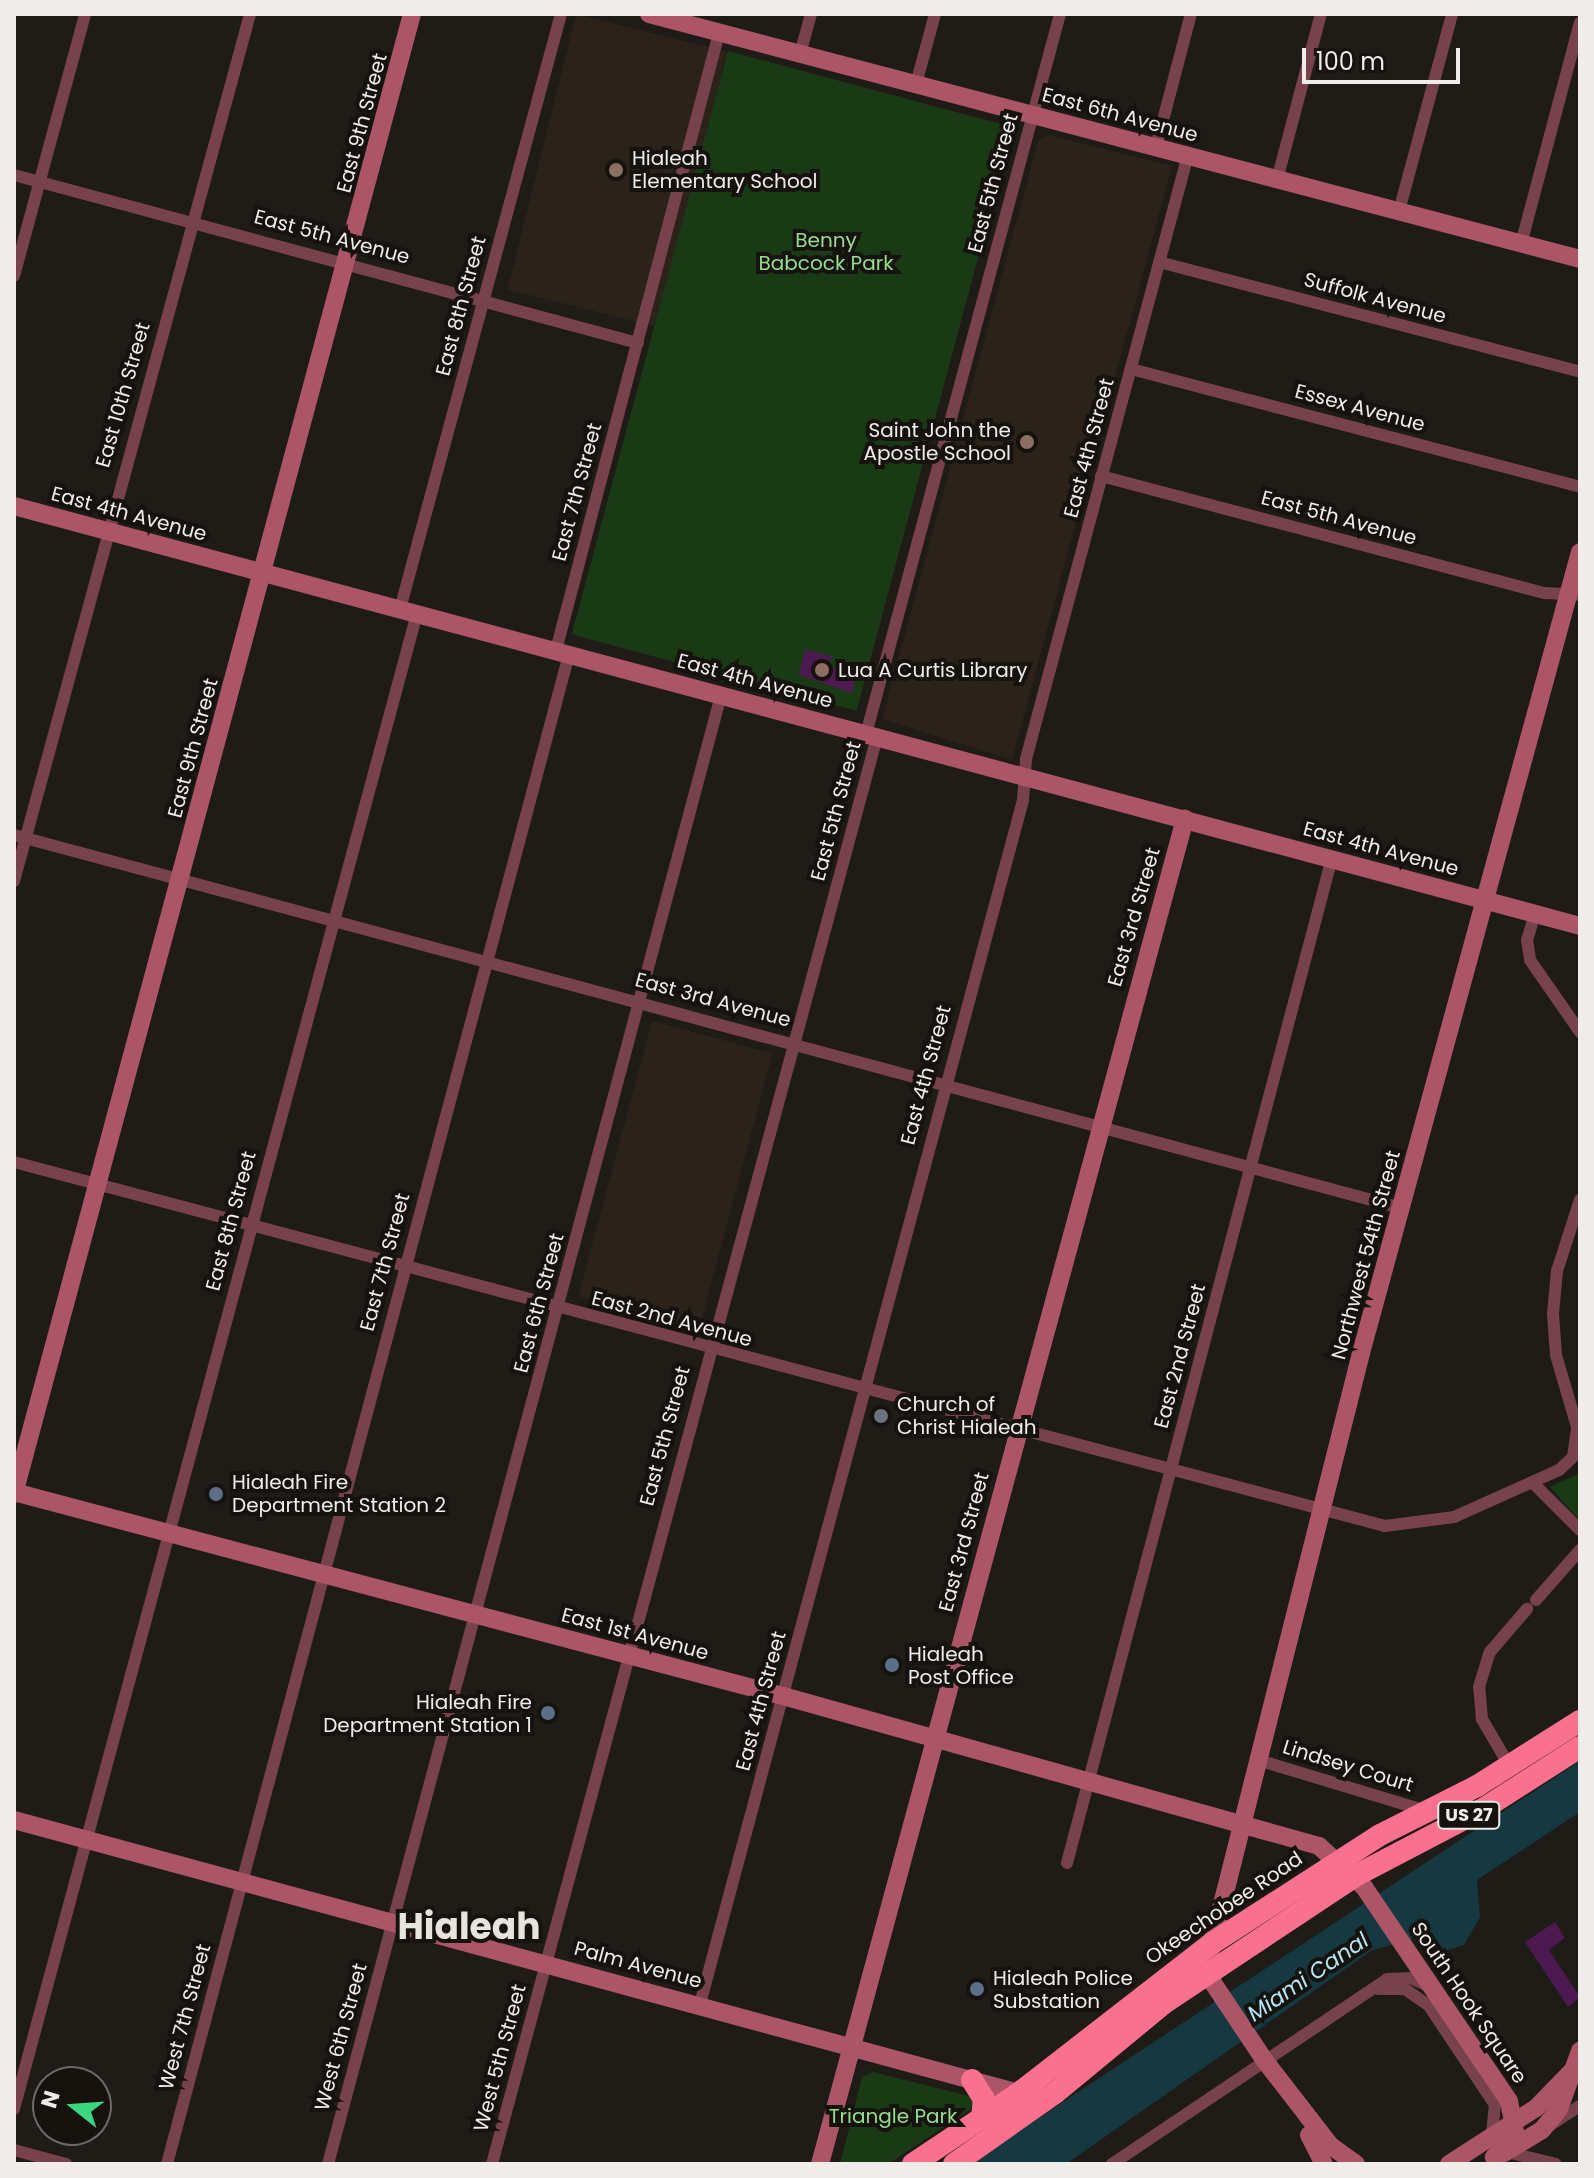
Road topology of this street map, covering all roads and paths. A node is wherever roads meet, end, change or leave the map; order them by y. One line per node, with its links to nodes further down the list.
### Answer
1 (85, 14): 22 (street)
2 (250, 14): 24 (street, East 10th Street)
3 (412, 14): 27 (main road, East 9th Street)
4 (561, 14): 30 (street, East 8th Street)
5 (649, 14): 12 (main road, East 6th Avenue)
6 (811, 14): 15 (street)
7 (935, 14): 16 (street)
8 (1060, 14): 17 (street, East 5th Street)
9 (1191, 14): 18 (street)
10 (1321, 14): 21 (street)
11 (1452, 14): 23 (street)
12 (685, 19): 14 (main road, East 6th Avenue)
13 (1580, 23): 25 (street)
14 (719, 33): 15 (main road, East 6th Avenue); 31 (street, East 7th Street)
15 (800, 54): 16 (main road, East 6th Avenue)
16 (916, 84): 17 (main road, East 6th Avenue)
17 (1032, 115): 18 (main road, East 6th Avenue); 44 (street, East 5th Street)
18 (1156, 147): 19 (main road, East 6th Avenue)
19 (1188, 155): 21 (main road, East 6th Avenue); 28 (street, East 4th Street)
20 (14, 175): 22 (street, East 5th Avenue)
21 (1277, 180): 23 (main road, East 6th Avenue)
22 (39, 181): 24 (street, East 5th Avenue); 29 (street)
23 (1399, 211): 25 (main road, East 6th Avenue)
24 (193, 221): 27 (street, East 5th Avenue); 37 (street, East 10th Street)
25 (1521, 244): 26 (main road, East 6th Avenue)
26 (1580, 259)
27 (346, 261): 30 (street, East 5th Avenue); 39 (main road, East 9th Street)
28 (1159, 262): 32 (street, East 4th Street); 33 (street, Suffolk Avenue)
29 (14, 276)
30 (484, 299): 31 (street, East 5th Avenue); 41 (street, East 8th Street)
31 (638, 343): 42 (street, East 7th Street)
32 (1131, 369): 34 (street, East 4th Street); 35 (street, Essex Avenue)
33 (1580, 372)
34 (1101, 476): 40 (street, East 5th Avenue); 45 (street, East 4th Street)
35 (1580, 487)
36 (14, 506): 37 (main road, East 4th Avenue)
37 (107, 530): 39 (main road, East 4th Avenue); 47 (street, East 10th Street)
38 (1580, 554): 40 (main road, Northwest 54th Street)
39 (264, 572): 41 (main road, East 4th Avenue); 49 (main road, East 9th Street)
40 (1574, 595): 51 (main road, Northwest 54th Street)
41 (408, 611): 42 (main road, East 4th Avenue); 53 (street, East 8th Street)
42 (563, 652): 43 (main road, East 4th Avenue); 55 (street, East 7th Street)
43 (721, 695): 44 (main road, East 4th Avenue); 56 (street, East 6th Street)
44 (871, 735): 45 (main road, East 4th Avenue); 58 (street, East 5th Street)
45 (1026, 776): 46 (main road, East 4th Avenue); 59 (street, East 4th Street)
46 (1185, 819): 48 (main road, East 4th Avenue); 60 (main road, East 3rd Street)
47 (20, 836): 49 (street, East 3rd Avenue); 50 (street, East 10th Street)
48 (1332, 858): 51 (main road, East 4th Avenue); 62 (street, East 2nd Street)
49 (180, 879): 53 (street, East 3rd Avenue); 63 (main road, East 9th Street)
50 (14, 881)
51 (1484, 901): 52 (main road, East 4th Avenue); 65 (main road, Northwest 54th Street)
52 (1535, 914): 54 (main road, East 4th Avenue); 57 (street)
53 (333, 922): 55 (street, East 3rd Avenue); 66 (street, East 8th Street)
54 (1580, 926)
55 (486, 962): 56 (street, East 3rd Avenue); 67 (street, East 7th Street)
56 (640, 1002): 58 (street, East 3rd Avenue); 68 (street, East 6th Street)
57 (1580, 1032)
58 (793, 1042): 59 (street, East 3rd Avenue); 69 (street, East 5th Street)
59 (944, 1081): 60 (street, East 3rd Avenue); 70 (street, East 4th Street)
60 (1099, 1124): 62 (street, East 3rd Avenue); 71 (main road, East 3rd Street)
61 (14, 1162): 63 (street, East 2nd Avenue)
62 (1250, 1169): 65 (street, East 3rd Avenue); 73 (street, East 2nd Street)
63 (97, 1185): 66 (street, East 2nd Avenue); 75 (main road, East 9th Street)
64 (1580, 1200): 72 (street)
65 (1401, 1208): 76 (main road, Northwest 54th Street)
66 (250, 1226): 67 (street, East 2nd Avenue); 78 (street, East 8th Street)
67 (405, 1267): 68 (street, East 2nd Avenue); 80 (street, East 7th Street)
68 (558, 1309): 69 (street, East 2nd Avenue); 81 (street, East 6th Street)
69 (709, 1350): 70 (street, East 2nd Avenue); 82 (street, East 5th Street)
70 (866, 1391): 71 (street, East 2nd Avenue); 83 (street, East 4th Street)
71 (1017, 1432): 73 (street, East 2nd Avenue); 85 (main road, East 3rd Street)
72 (1577, 1459): 74 (street, East 2nd Avenue)
73 (1170, 1473): 76 (street, East 2nd Avenue); 89 (street, East 2nd Street)
74 (1532, 1482): 76 (street, East 2nd Avenue); 77 (street)
75 (14, 1493): 78 (main road, East 1st Avenue)
76 (1320, 1514): 87 (main road, Northwest 54th Street)
77 (1580, 1530)
78 (169, 1532): 80 (main road, East 1st Avenue); 93 (street, East 8th Street)
79 (1580, 1550): 88 (street)
80 (322, 1574): 81 (main road, East 1st Avenue); 96 (street, East 7th Street)
81 (475, 1615): 82 (main road, East 1st Avenue); 97 (street, East 6th Street)
82 (627, 1655): 83 (main road, East 1st Avenue); 99 (street, East 5th Street)
83 (783, 1696): 85 (main road, East 1st Avenue); 103 (street, East 4th Street)
84 (1580, 1721): 88 (highway, Okeechobee Road / US 27)
85 (933, 1739): 89 (main road, East 1st Avenue); 104 (main road, East 3rd Street)
86 (1580, 1747): 95 (highway, Okeechobee Road / US 27)
87 (1258, 1760): 90 (street, Lindsey Court); 92 (main road, Northwest 54th Street)
88 (1510, 1767): 90 (highway, Okeechobee Road / US 27)
89 (1089, 1781): 92 (main road, East 1st Avenue); 94 (street, East 2nd Street)
90 (1427, 1811): 95 (highway, Okeechobee Road / US 27)
91 (14, 1820): 93 (main road, Palm Avenue)
92 (1243, 1822): 95 (main road, East 1st Avenue); 98 (main road, Northwest 54th Street)
93 (87, 1840): 96 (main road, Palm Avenue); 114 (street, East 8th Street)
94 (1067, 1863)
95 (1347, 1868): 98 (highway, Okeechobee Road / US 27); 100 (highway, Okeechobee Road / US 27); 102 (main road, South Hook Square)
96 (242, 1881): 97 (main road, Palm Avenue); 122 (street, West 7th Street)
97 (393, 1921): 99 (main road, Palm Avenue); 123 (street, West 6th Street)
98 (1211, 1944): 100 (main road, Northwest 54th Street); 110 (highway, Okeechobee Road / US 27)
99 (546, 1962): 103 (main road, Palm Avenue); 124 (street, West 5th Street)
100 (1209, 1973): 106 (main road); 111 (highway, Okeechobee Road / US 27)
101 (1374, 1990): 102 (street); 102 (street); 106 (street)
102 (1423, 1990): 105 (main road, South Hook Square)
103 (700, 2004): 104 (main road, Palm Avenue)
104 (853, 2047): 108 (main road, Palm Avenue); 125 (main road, East 3rd Street)
105 (1471, 2057): 112 (main road, South Hook Square); 118 (street, South Hook Square)
106 (1265, 2061): 128 (street); 129 (main road); 130 (main road)
107 (1578, 2064): 109 (main road); 117 (main road)
108 (972, 2080): 110 (main road, Palm Avenue); 115 (highway)
109 (1556, 2090): 112 (main road); 116 (main road)
110 (1019, 2093): 111 (highway); 115 (highway, Okeechobee Road / US 27)
111 (1055, 2093): 127 (highway, Okeechobee Road / US 27)
112 (1505, 2096): 116 (main road, South Hook Square)
113 (1580, 2106): 117 (street)
114 (14, 2109)
115 (982, 2118): 126 (highway, Okeechobee Road / US 27)
116 (1516, 2122): 118 (main road); 120 (main road)
117 (1542, 2130): 120 (main road)
118 (1491, 2138): 131 (main road)
119 (14, 2150): 121 (street)
120 (1495, 2158): 132 (street)
121 (66, 2164)
122 (167, 2164)
123 (328, 2164)
124 (492, 2164)
125 (820, 2164)
126 (913, 2164)
127 (954, 2164)
128 (1112, 2164)
129 (1324, 2164)
130 (1356, 2164)
131 (1449, 2164)
132 (1556, 2164)

